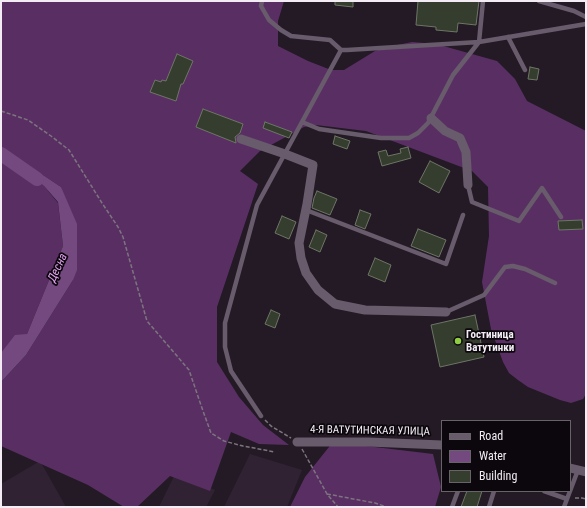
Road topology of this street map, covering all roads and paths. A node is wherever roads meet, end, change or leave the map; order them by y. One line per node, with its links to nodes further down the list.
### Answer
1 (262, 1): 8 (lane)
2 (483, 1): 7 (lane)
3 (539, 1): 4 (lane)
4 (586, 17)
5 (586, 24): 6 (lane)
6 (508, 37): 7 (lane); 9 (lane)
7 (479, 42): 8 (lane); 11 (lane)
8 (341, 50): 12 (lane)
9 (525, 70)
10 (1, 111): 24 (path)
11 (431, 118): 12 (lane); 15 (street)
12 (302, 122): 14 (lane)
13 (241, 139): 14 (street)
14 (285, 154): 16 (street); 21 (lane)
15 (468, 185): 18 (lane)
16 (306, 210): 17 (lane); 20 (street)
17 (463, 216)
18 (561, 218)
19 (555, 283): 20 (lane)
20 (446, 312)
21 (261, 416): 22 (path)
22 (297, 442): 23 (street, 4-Я ВАТУТИНСКАЯ УЛИЦА); 31 (path)
23 (441, 445)
24 (275, 452)
25 (578, 470): 26 (lane)
26 (571, 488)
27 (458, 492): 38 (lane)
28 (494, 492): 39 (lane)
29 (547, 492): 33 (lane)
30 (570, 492): 33 (lane)
31 (327, 494): 35 (path); 36 (path)
32 (574, 498): 34 (path)
33 (567, 499): 40 (lane)
34 (586, 499)
35 (383, 506): 37 (path)
36 (338, 507)
37 (387, 507)
38 (452, 507)
39 (489, 507)
40 (564, 507)

